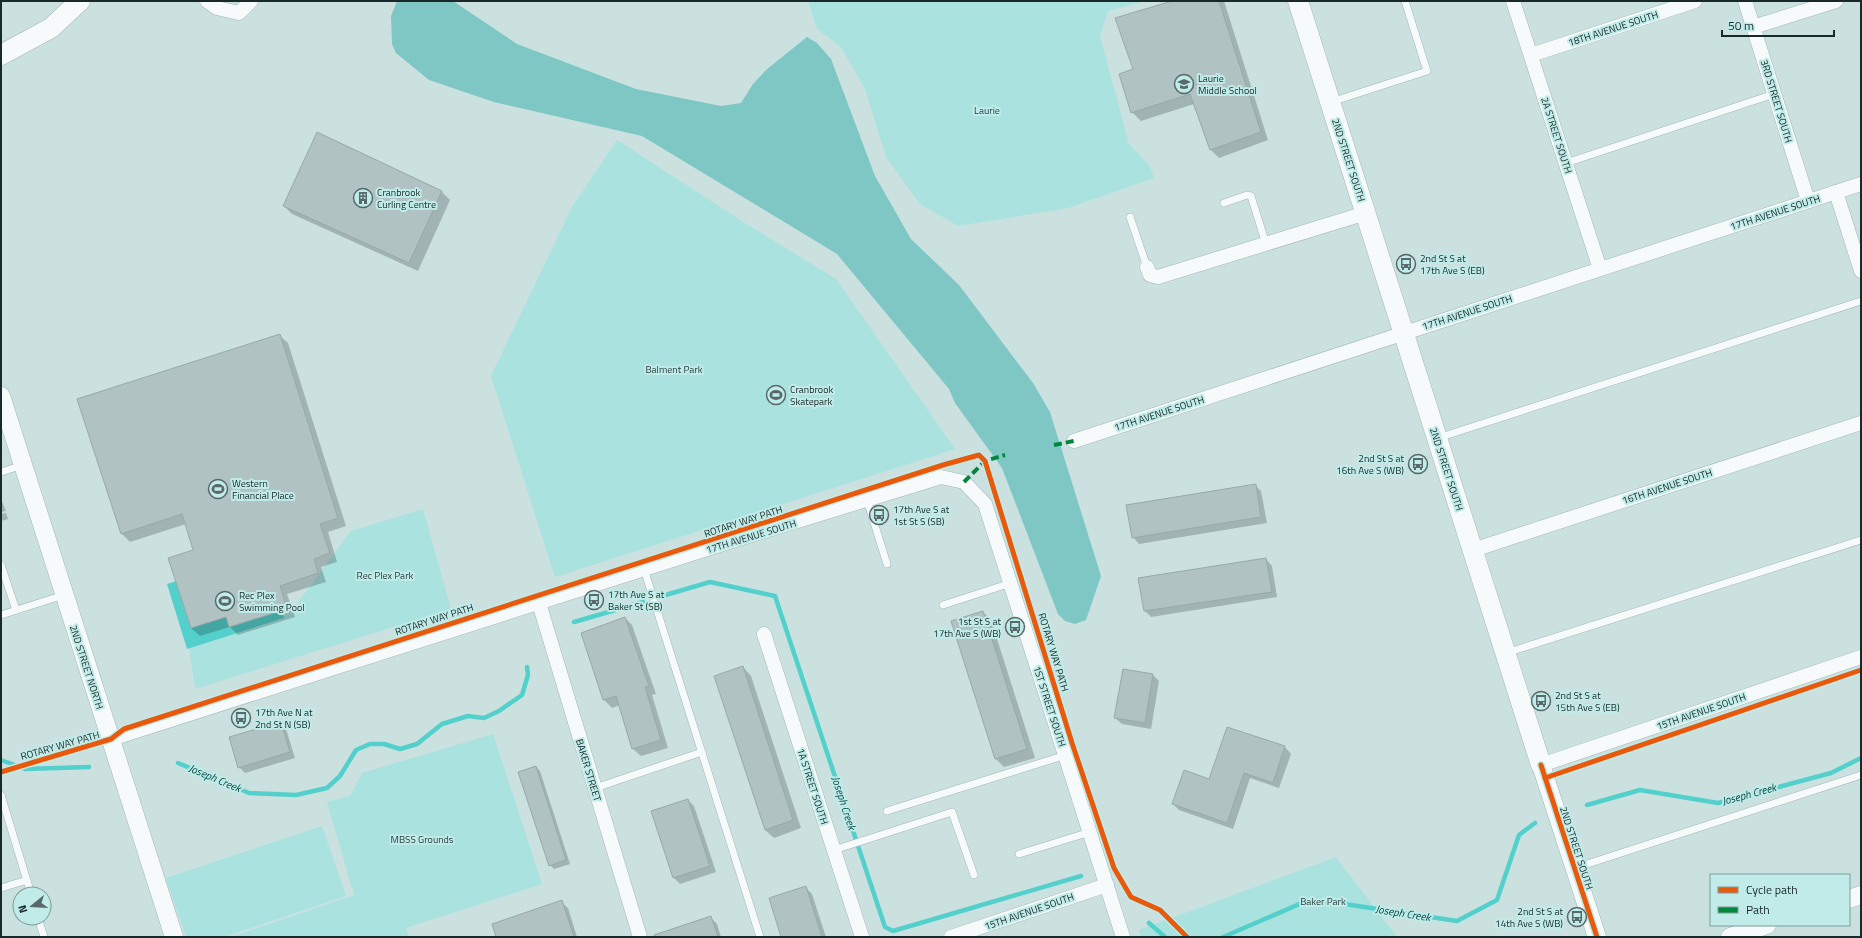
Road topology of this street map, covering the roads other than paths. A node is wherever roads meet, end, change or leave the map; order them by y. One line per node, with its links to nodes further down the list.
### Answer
1 (80, 1): 11 (main road)
2 (207, 1): 3 (street)
3 (251, 1)
4 (1298, 1): 14 (main road, 2ND STREET SOUTH)
5 (1405, 1): 14 (lane)
6 (1513, 1): 12 (street, 2A STREET SOUTH)
7 (1695, 1): 12 (street, 18TH AVENUE SOUTH)
8 (1745, 1): 10 (street, 3RD STREET SOUTH)
9 (1836, 1): 10 (street)
10 (1753, 27): 13 (street, 3RD STREET SOUTH)
11 (1, 55)
12 (1531, 55): 15 (street, 2A STREET SOUTH)
13 (1774, 94): 15 (lane); 18 (street, 3RD STREET SOUTH)
14 (1330, 102): 20 (main road, 2ND STREET SOUTH)
15 (1566, 163): 24 (street, 2A STREET SOUTH)
16 (1861, 184): 17 (street, 17TH AVENUE SOUTH)
17 (1836, 192): 18 (street, 17TH AVENUE SOUTH); 25 (street)
18 (1808, 201): 24 (street, 17TH AVENUE SOUTH)
19 (1224, 203): 22 (lane)
20 (1366, 213): 22 (street); 27 (main road, 2ND STREET SOUTH)
21 (1130, 217): 23 (lane)
22 (1266, 244): 23 (street)
23 (1147, 267)
24 (1600, 269): 27 (street, 17TH AVENUE SOUTH)
25 (1861, 271)
26 (1861, 301): 31 (lane)
27 (1404, 333): 31 (main road, 2ND STREET SOUTH); 32 (street, 17TH AVENUE SOUTH)
28 (1, 396): 30 (street, 2ND STREET NORTH)
29 (1861, 423): 38 (street, 16TH AVENUE SOUTH)
30 (6, 427): 33 (street, 2ND STREET NORTH)
31 (1437, 438): 38 (main road, 2ND STREET SOUTH)
32 (1074, 441)
33 (23, 465): 34 (lane); 43 (street, 2ND STREET NORTH)
34 (1, 472)
35 (964, 482): 36 (street, 17TH AVENUE SOUTH); 42 (street, 1ST STREET SOUTH)
36 (867, 500): 39 (lane); 41 (street, 17TH AVENUE SOUTH)
37 (1861, 540): 49 (lane)
38 (1473, 550): 49 (main road, 2ND STREET SOUTH)
39 (887, 564)
40 (1, 565): 46 (lane)
41 (644, 569): 44 (street, 17TH AVENUE SOUTH); 52 (lane)
42 (1011, 584): 45 (lane); 53 (street, 1ST STREET SOUTH)
43 (65, 595): 46 (lane); 51 (street, 2ND STREET NORTH)
44 (539, 603): 51 (street, 17TH AVENUE SOUTH); 56 (street, BAKER STREET)
45 (943, 605)
46 (16, 610): 47 (lane)
47 (1, 615)
48 (764, 634): 60 (street, 1A STREET SOUTH)
49 (1506, 653): 54 (main road, 2ND STREET SOUTH)
50 (1861, 657): 54 (street, 15TH AVENUE SOUTH)
51 (111, 739): 73 (street, 2ND STREET NORTH)
52 (702, 752): 56 (lane); 75 (lane)
53 (1066, 755): 58 (lane); 59 (street, 1ST STREET SOUTH)
54 (1541, 765): 62 (street, 2ND STREET SOUTH)
55 (1861, 775): 62 (lane)
56 (595, 788): 74 (street, BAKER STREET)
57 (1, 795): 64 (lane)
58 (887, 811)
59 (1090, 832): 61 (lane); 65 (street, 1ST STREET SOUTH)
60 (834, 850): 63 (lane); 76 (street, 1A STREET SOUTH)
61 (1019, 854)
62 (1574, 868): 79 (street, 2ND STREET SOUTH)
63 (974, 875)
64 (27, 880): 66 (lane); 67 (lane)
65 (1107, 885): 77 (street, 15TH AVENUE SOUTH); 78 (street, 1ST STREET SOUTH)
66 (29, 886)
67 (1, 888)
68 (1861, 895): 69 (street)
69 (1850, 899)
70 (41, 926): 72 (lane)
71 (1764, 926): 80 (street)
72 (44, 937)
73 (174, 937)
74 (640, 937)
75 (760, 937)
76 (862, 937)
77 (951, 937)
78 (1123, 937)
79 (1597, 937)
80 (1730, 937)

